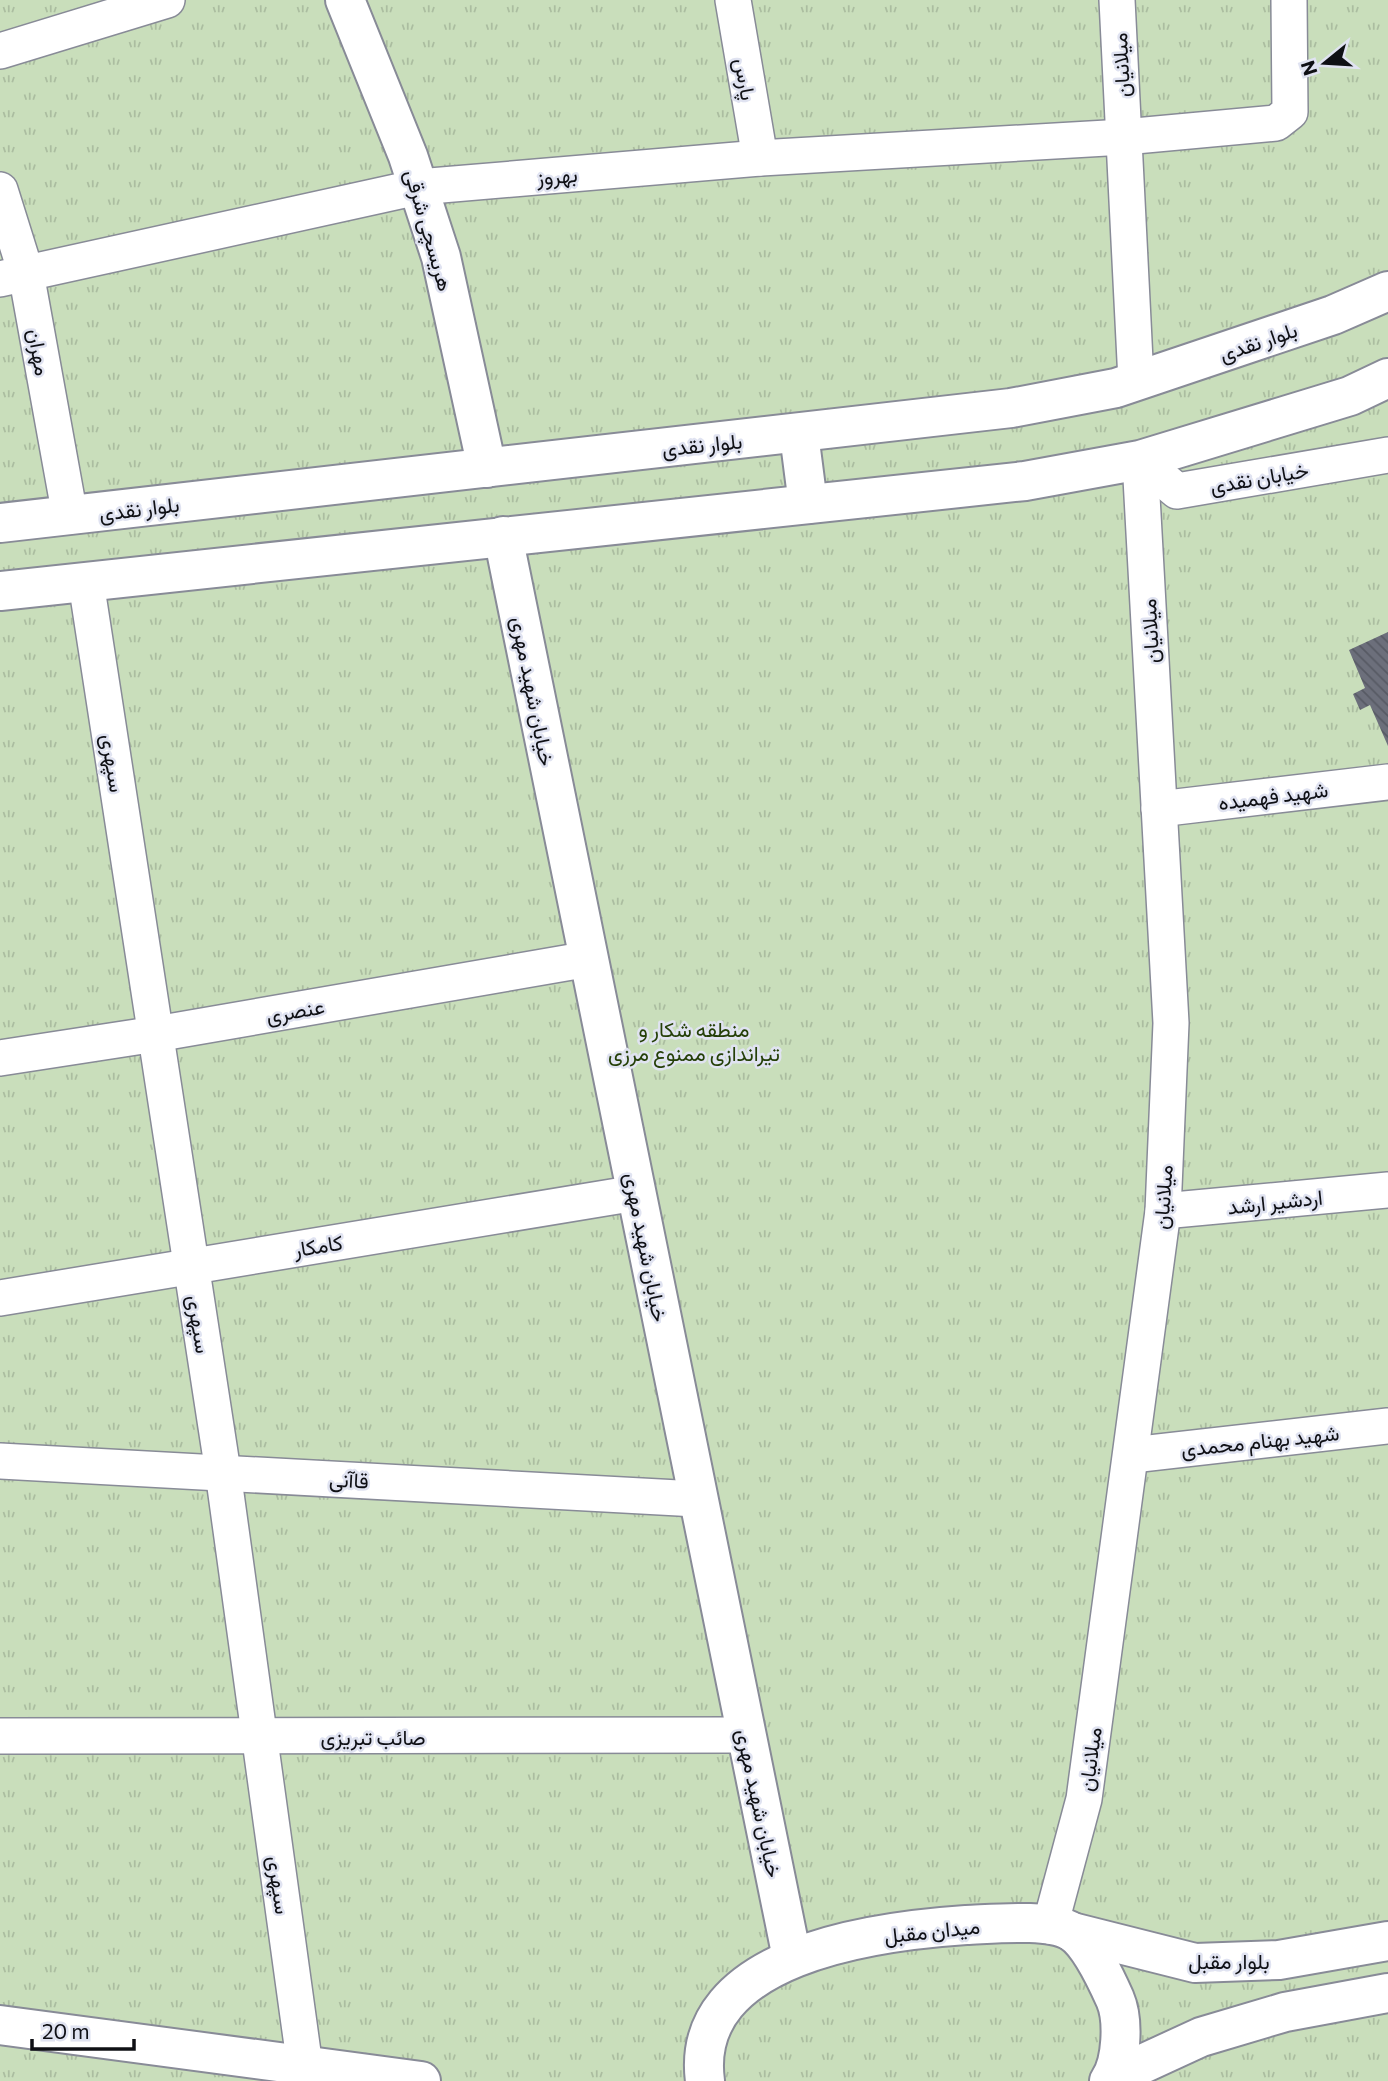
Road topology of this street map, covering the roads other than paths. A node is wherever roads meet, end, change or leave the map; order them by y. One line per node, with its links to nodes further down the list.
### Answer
1 (167, 0): 6 (street)
2 (345, 0): 9 (main road, هریسچی شرقی)
3 (733, 0): 8 (street, پارس)
4 (1117, 0): 7 (street, میلانیان)
5 (1289, 0): 7 (street, بهروز)
6 (0, 51)
7 (1124, 137): 8 (street, بهروز); 14 (street, میلانیان)
8 (760, 158): 9 (street, بهروز)
9 (418, 187): 11 (street, بهروز); 18 (main road, هریسچی شرقی)
10 (0, 190): 11 (street, مهران)
11 (13, 276): 20 (street, مهران)
12 (1388, 291): 14 (main road, بلوار نقدی)
13 (1388, 378): 17 (main road)
14 (1136, 381): 15 (main road, بلوار نقدی)
15 (799, 434): 18 (main road, بلوار نقدی); 19 (main road)
16 (1388, 454): 17 (street, خیابان نقدی)
17 (1140, 460): 19 (main road); 26 (street, میلانیان)
18 (487, 468): 20 (main road, بلوار نقدی)
19 (808, 504): 22 (main road)
20 (70, 516): 21 (main road, بلوار نقدی)
21 (0, 523)
22 (503, 536): 23 (main road); 27 (main road, خیابان شهید مهری)
23 (86, 582): 24 (main road); 28 (street, سپهری)
24 (0, 591)
25 (1388, 782): 26 (street, شهید فهمیده)
26 (1158, 808): 32 (street, میلانیان)
27 (589, 959): 28 (street, عنصری); 31 (main road, خیابان شهید مهری)
28 (156, 1034): 29 (street, عنصری); 33 (street, سپهری)
29 (0, 1058)
30 (1388, 1190): 32 (street, اردشیر ارشد)
31 (636, 1194): 33 (street, کامکار); 39 (main road, خیابان شهید مهری)
32 (1163, 1212): 36 (street, میلانیان)
33 (191, 1265): 34 (street, کامکار); 38 (street, سپهری)
34 (0, 1298)
35 (1388, 1426): 36 (street, شهید بهنام محمدی)
36 (1132, 1455): 43 (street, میلانیان)
37 (0, 1461): 38 (street, قاآنی)
38 (223, 1472): 39 (street, قاآنی); 42 (street, سپهری)
39 (698, 1499): 40 (main road, خیابان شهید مهری)
40 (745, 1735): 42 (street, صائب تبریزی); 45 (main road, خیابان شهید مهری)
41 (0, 1736): 42 (street, صائب تبریزی)
42 (260, 1736): 48 (street, سپهری)
43 (1061, 1929): 44 (main road, بلوار مقبل); 45 (main road, میدان مقبل); 49 (main road)
44 (1388, 1941)
45 (792, 1958): 51 (main road, میدان مقبل)
46 (1388, 1993): 49 (main road)
47 (0, 2025): 48 (main road)
48 (305, 2067): 50 (main road)
49 (1110, 2079)
50 (421, 2081)
51 (705, 2081)

